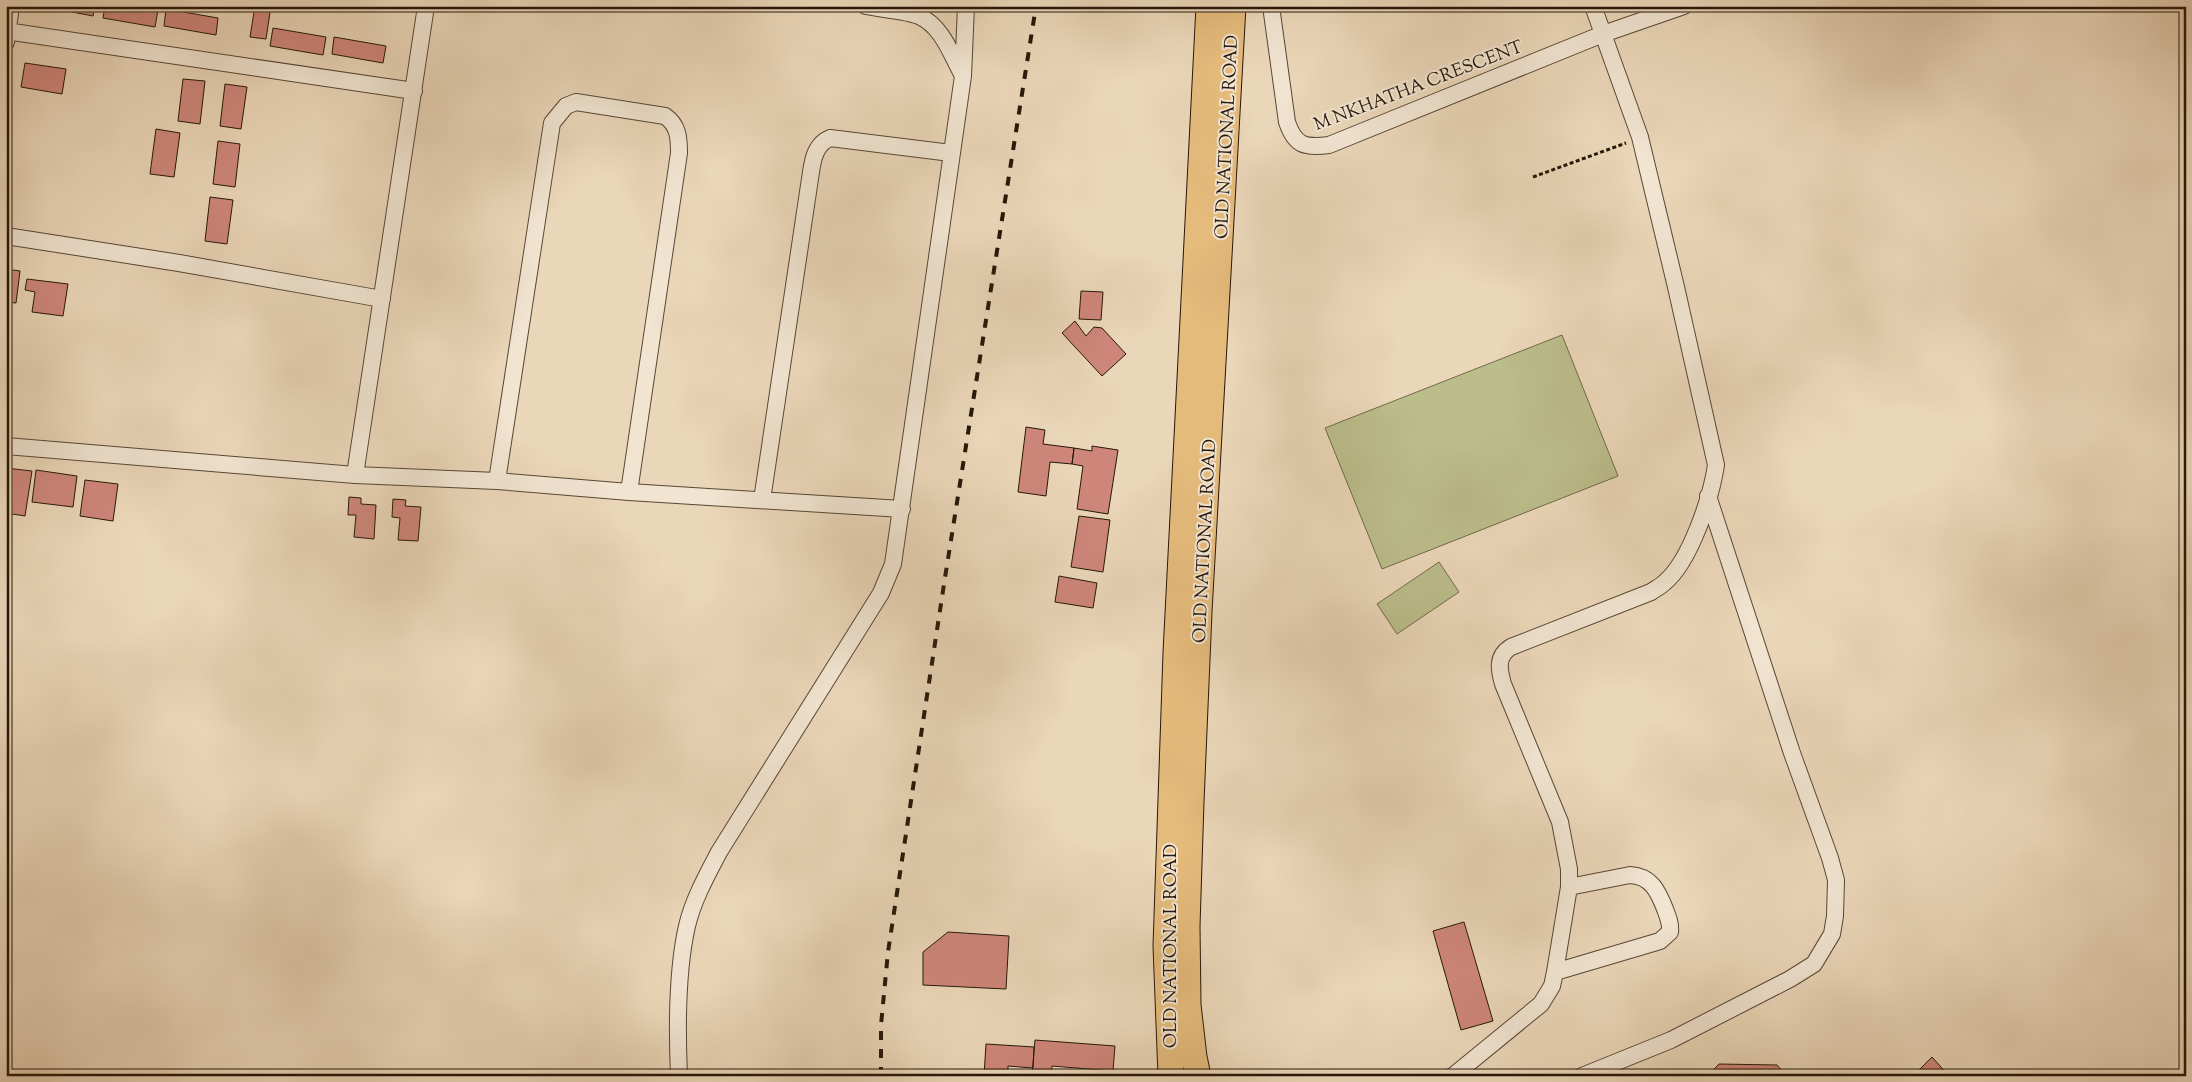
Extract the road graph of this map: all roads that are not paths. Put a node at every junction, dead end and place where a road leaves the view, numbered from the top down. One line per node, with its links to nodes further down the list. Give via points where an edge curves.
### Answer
1 (11, 6): 11 (street)
2 (426, 6): 13 (street)
3 (866, 6): 12 (street, via 918,15 934,25)
4 (966, 6): 12 (street)
5 (1209, 6): 27 (main road, OLD NATIONAL ROAD, via 1176,662 1166,946)
6 (1233, 6): 28 (main road, OLD NATIONAL ROAD, via 1191,802 1188,1005)
7 (1271, 6): 10 (street, M NKHATHA CRESCENT, via 1287,122 1299,144 1315,147 1329,145)
8 (1593, 6): 10 (street)
9 (1684, 6): 10 (street, M NKHATHA CRESCENT)
10 (1603, 34): 21 (street, via 1640,137 1712,447 1716,466)
11 (7, 35): 13 (street)
12 (963, 76): 14 (street)
13 (414, 91): 16 (street)
14 (950, 153): 22 (street, via 830,138 820,144 813,159); 23 (street)
15 (6, 236): 16 (street)
16 (382, 299): 18 (street)
17 (6, 446): 18 (street)
18 (355, 474): 19 (street)
19 (497, 481): 20 (street); 20 (street, via 552,123 566,106 576,102 665,116 674,122 679,139)
20 (629, 492): 22 (street)
21 (1708, 496): 24 (street, via 1683,558 1665,583 1651,592 1511,647 1499,663 1503,684 1560,822 1566,847); 30 (street, via 1832,865 1836,880 1832,934 1814,964 1790,980 1671,1040)
22 (762, 500): 23 (street)
23 (902, 509): 26 (street, via 893,564 882,593 719,852 701,886 687,925 681,976)
24 (1569, 887): 25 (street); 25 (street, via 1630,875 1640,876 1658,892 1670,932 1660,941)
25 (1555, 972): 29 (street, via 1552,986 1541,1004)
26 (679, 1076)
27 (1171, 1076)
28 (1198, 1076)
29 (1452, 1076)
30 (1582, 1076)

